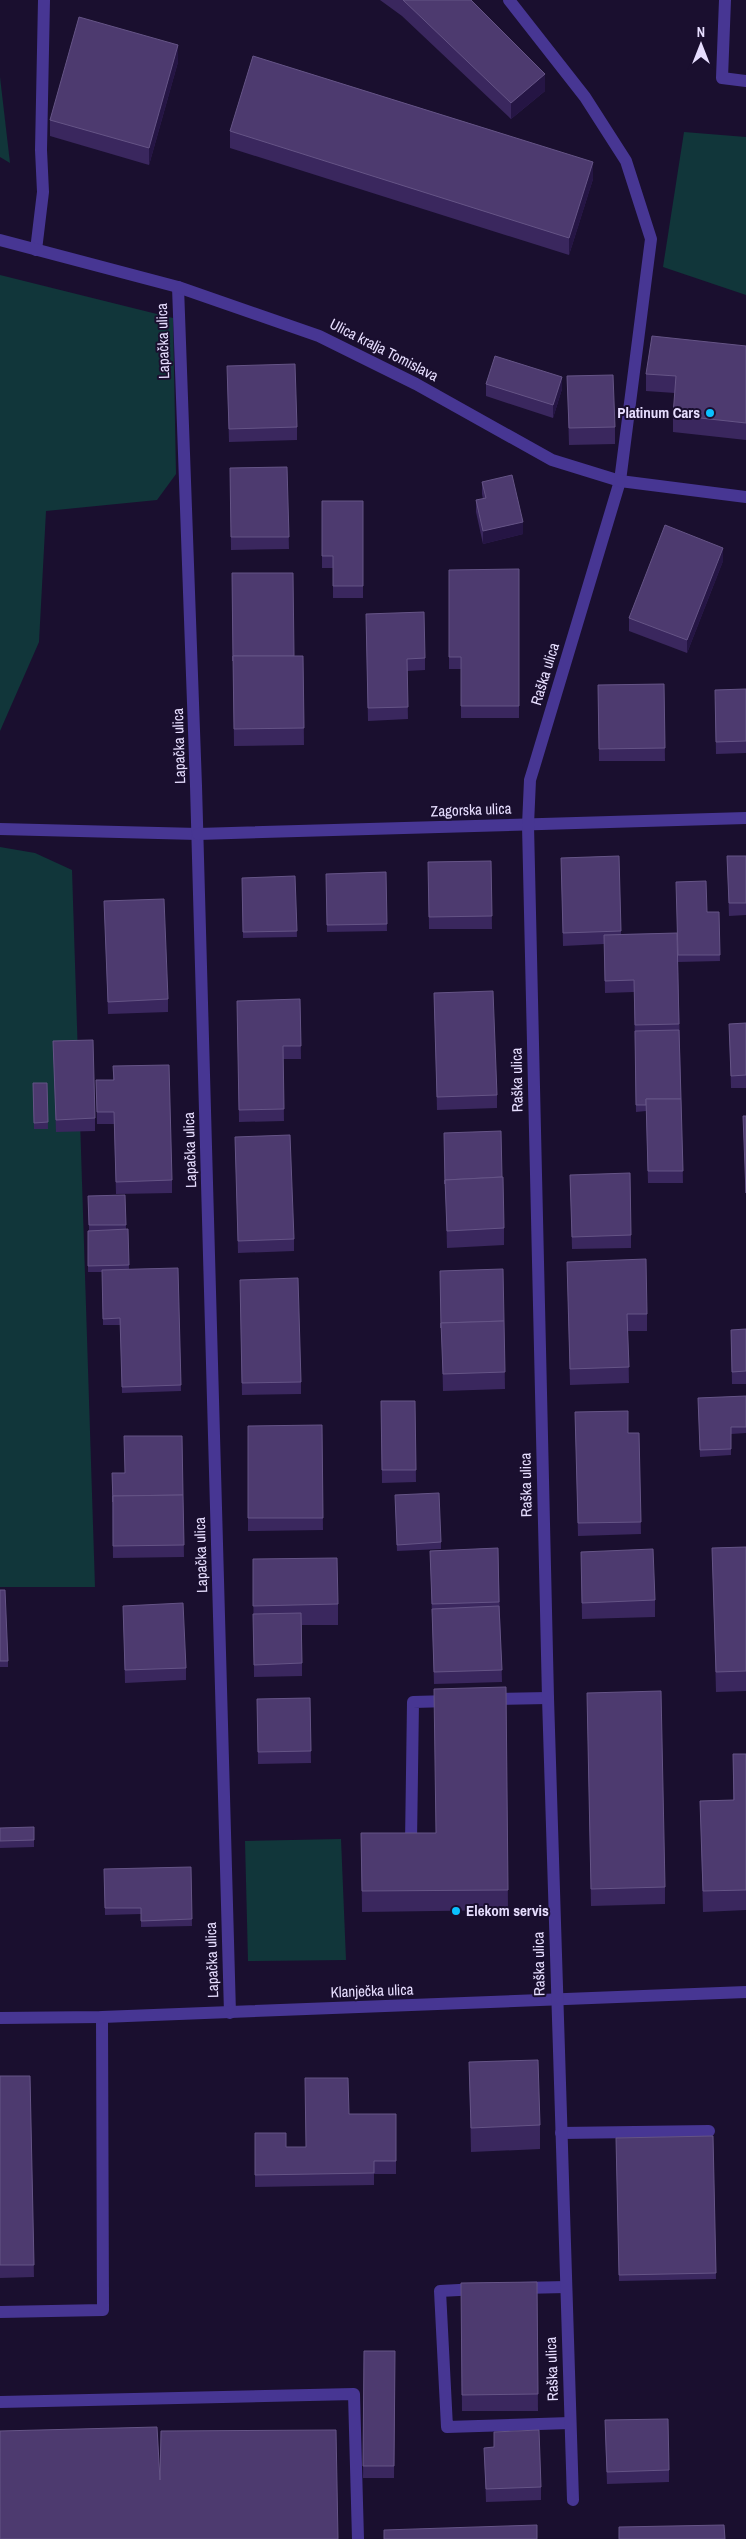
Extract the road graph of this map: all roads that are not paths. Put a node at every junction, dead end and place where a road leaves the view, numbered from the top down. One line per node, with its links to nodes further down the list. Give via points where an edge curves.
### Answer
1 (44, 0): 6 (street, via 43,192)
2 (509, 0): 8 (street, Raška ulica, via 585,97 626,161 651,239)
3 (725, 0): 4 (street, via 722,78)
4 (746, 81)
5 (0, 240): 6 (street, Ulica kralja Tomislava)
6 (36, 250): 7 (street, Ulica kralja Tomislava)
7 (178, 288): 8 (street, Ulica kralja Tomislava, via 319,336 416,384 552,460); 13 (street, Lapačka ulica)
8 (620, 481): 9 (street, Ulica kralja Tomislava); 11 (street, Raška ulica, via 530,780)
9 (746, 497)
10 (746, 818): 11 (street, Zagorska ulica)
11 (528, 825): 13 (street, Zagorska ulica); 14 (street, Raška ulica)
12 (0, 829): 13 (street, Zagorska ulica)
13 (198, 834): 20 (street, Lapačka ulica)
14 (548, 1698): 16 (street); 19 (street, Raška ulica)
15 (461, 1700): 17 (street, via 413,1702)
16 (480, 1700)
17 (411, 1843)
18 (746, 1992): 19 (street, Klanječka ulica)
19 (556, 1999): 20 (street, Klanječka ulica); 24 (street, Raška ulica)
20 (230, 2013): 21 (street, Klanječka ulica)
21 (102, 2017): 22 (street, Klanječka ulica); 28 (street, via 103,2310)
22 (0, 2018)
23 (709, 2131): 24 (street)
24 (561, 2133): 25 (street, Raška ulica)
25 (566, 2287): 26 (street); 30 (street, Raška ulica)
26 (508, 2288)
27 (488, 2289): 30 (street, via 440,2291 447,2427)
28 (0, 2312)
29 (0, 2402): 32 (street, via 354,2394)
30 (570, 2423): 31 (street, Raška ulica)
31 (573, 2500)
32 (358, 2539)

